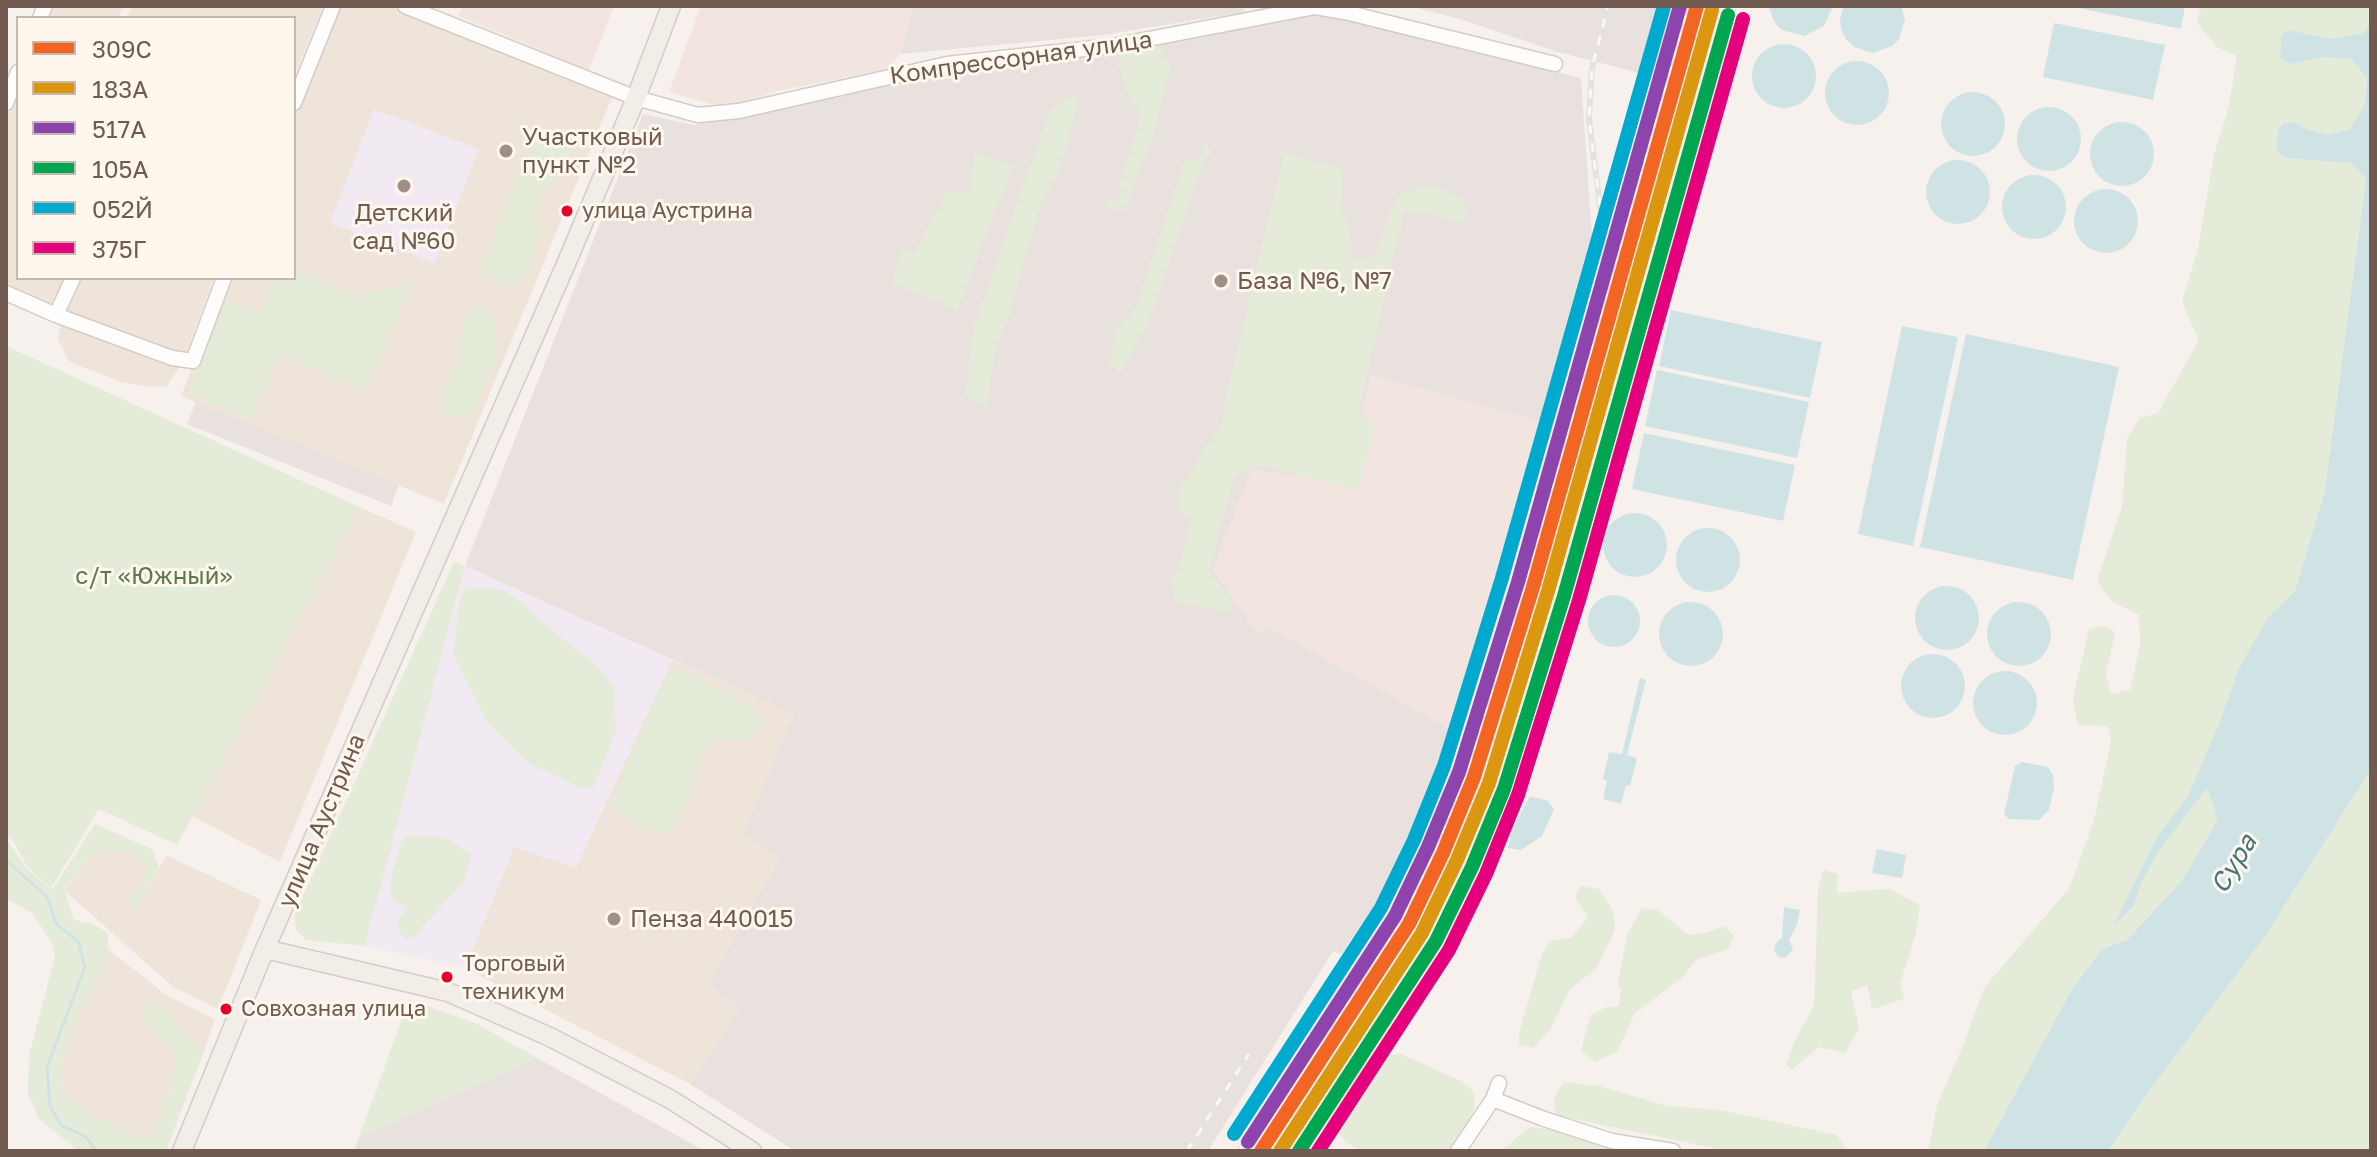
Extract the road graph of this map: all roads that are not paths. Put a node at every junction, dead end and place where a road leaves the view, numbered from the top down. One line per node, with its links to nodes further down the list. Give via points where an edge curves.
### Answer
1 (333, 6): 6 (street)
2 (405, 6): 7 (street, Компрессорная улица)
3 (671, 6): 7 (main road, улица Аустрина)
4 (1555, 64): 7 (street, Компрессорная улица, via 1315,7 1112,46 947,64 739,111 698,115)
5 (16, 77): 8 (street)
6 (296, 98)
7 (636, 98): 13 (main road, улица Аустрина)
8 (6, 103)
9 (72, 280): 12 (street)
10 (223, 280): 12 (street, via 193,361)
11 (6, 293): 12 (street)
12 (56, 315)
13 (265, 949): 16 (main road, улица Аустрина); 17 (main road, via 448,992 670,1099)
14 (1499, 1083): 15 (street)
15 (1493, 1099): 18 (street); 19 (street, via 1612,1141)
16 (182, 1151)
17 (752, 1151)
18 (1458, 1151)
19 (1673, 1151)

